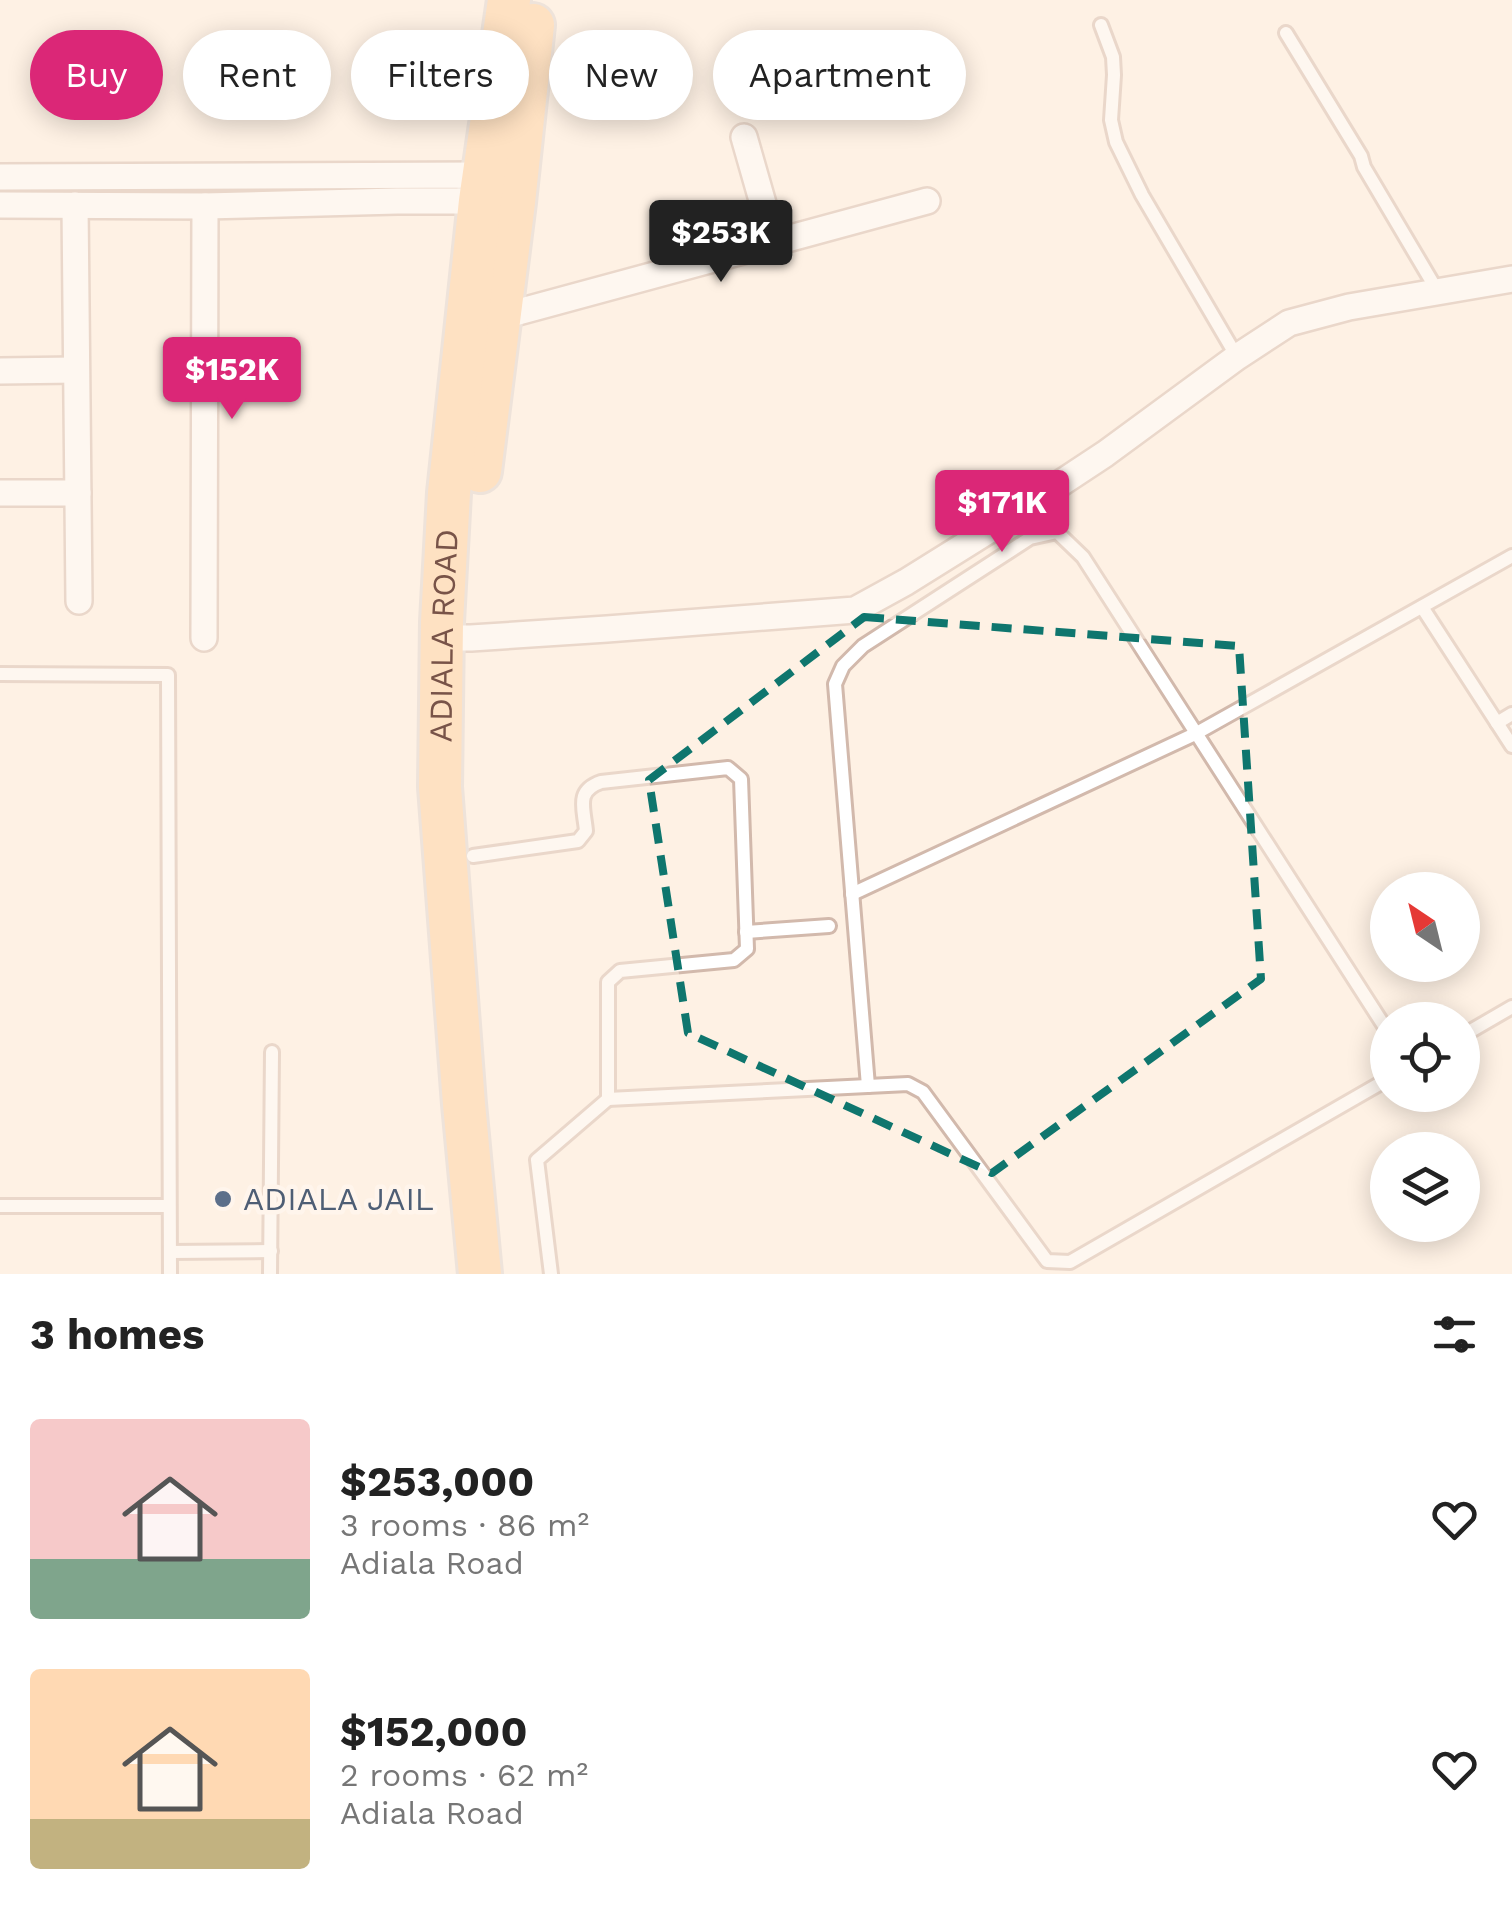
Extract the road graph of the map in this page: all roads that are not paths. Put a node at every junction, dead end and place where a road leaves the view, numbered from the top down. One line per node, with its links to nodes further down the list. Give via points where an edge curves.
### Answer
1 (508, 0): 7 (main road, ADIALA ROAD)
2 (535, 0): 7 (main road, ADIALA ROAD)
3 (1101, 26): 16 (lane, via 1113,56 1116,142)
4 (1286, 32): 14 (lane)
5 (744, 137): 12 (street)
6 (0, 176): 7 (street)
7 (498, 190): 11 (street); 15 (main road, ADIALA ROAD); 25 (main road, ADIALA ROAD, via 449,494)
8 (927, 201): 12 (street)
9 (0, 205): 10 (street)
10 (74, 205): 11 (street); 17 (street)
11 (206, 206): 24 (street)
12 (774, 242): 15 (street)
13 (1512, 279): 14 (street)
14 (1438, 292): 16 (street, via 1289,324)
15 (500, 316): 25 (main road, ADIALA ROAD)
16 (1237, 356): 25 (street, via 1030,504 855,610)
17 (76, 370): 18 (street); 20 (street)
18 (0, 372)
19 (0, 493): 20 (street)
20 (78, 493): 22 (street)
21 (1512, 556): 23 (lane)
22 (79, 601)
23 (1422, 607): 28 (lane); 29 (lane)
24 (204, 638)
25 (456, 638): 31 (main road, ADIALA ROAD); 49 (main road, ADIALA ROAD, via 440,787)
26 (0, 674): 43 (lane, via 168,675)
27 (1512, 714): 28 (lane)
28 (1497, 723): 30 (lane)
29 (1194, 734): 32 (lane); 32 (lane, via 1083,557 1057,532 1030,538 843,666 835,684); 35 (lane)
30 (1512, 746)
31 (473, 856): 34 (lane, via 578,841 586,831 583,796 589,786 728,768 741,779); 50 (main road, ADIALA ROAD)
32 (852, 894): 39 (lane)
33 (829, 926): 34 (lane)
34 (746, 932): 41 (lane, via 747,949 734,960 620,970 608,982)
35 (1370, 1004)
36 (1512, 1007): 37 (lane)
37 (1480, 1026)
38 (272, 1052): 44 (lane)
39 (868, 1086): 41 (lane); 46 (lane, via 908,1084 923,1092 1048,1261)
40 (1370, 1089): 46 (lane, via 1070,1262)
41 (608, 1099): 51 (lane, via 536,1160)
42 (0, 1206): 43 (lane)
43 (170, 1206): 45 (lane)
44 (270, 1251): 45 (lane); 48 (lane)
45 (170, 1252): 47 (lane)
46 (1057, 1261): 52 (lane)
47 (170, 1274)
48 (270, 1274)
49 (480, 1274)
50 (509, 1274)
51 (551, 1274)
52 (1049, 1274)

